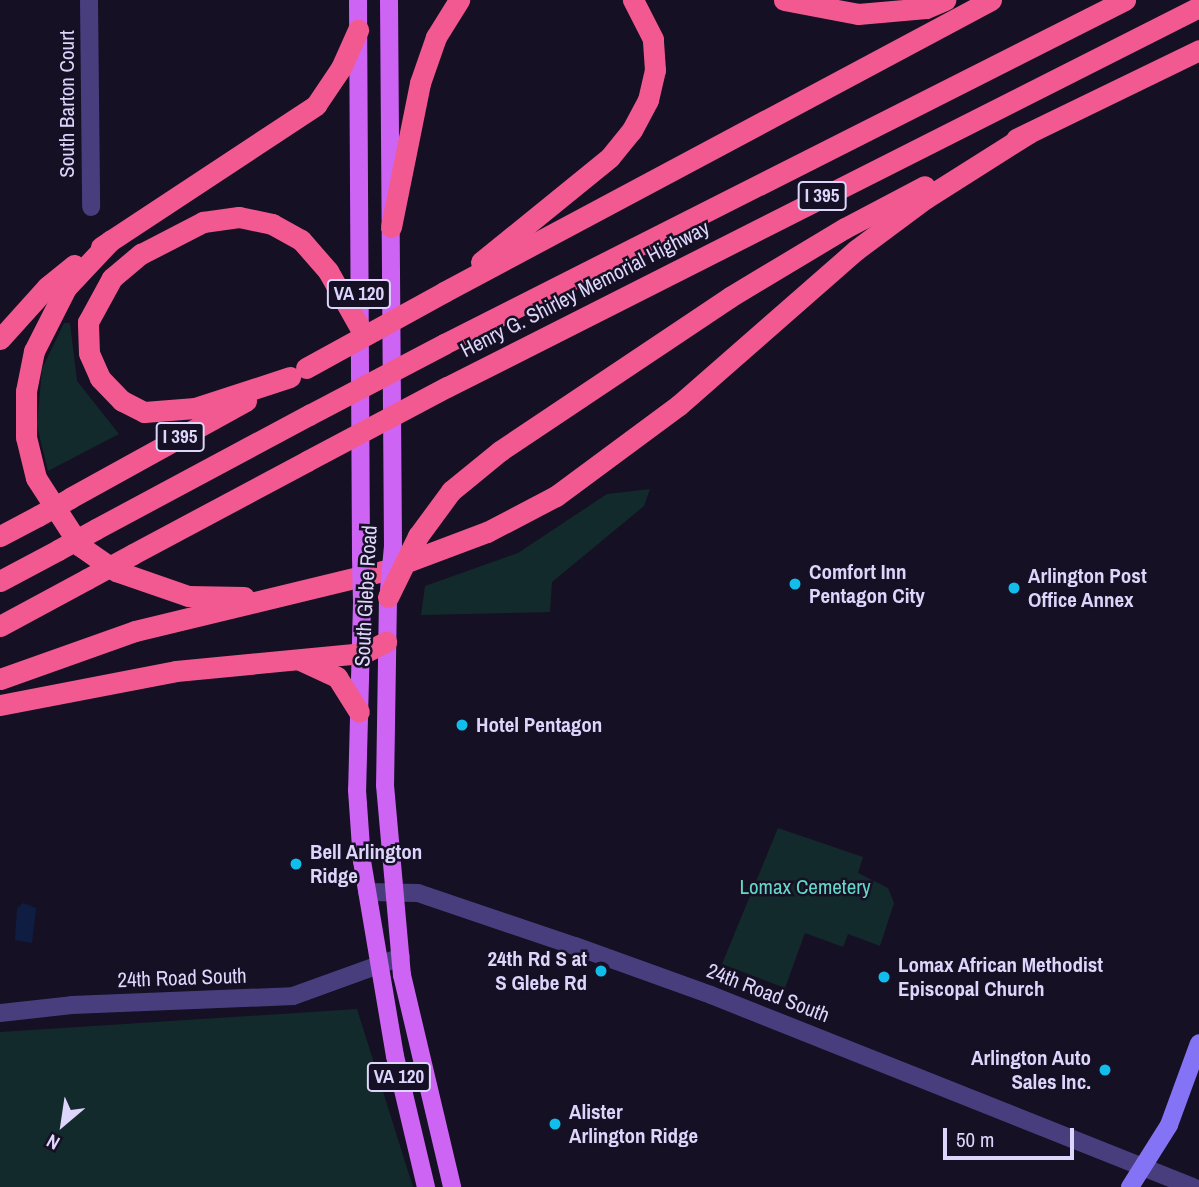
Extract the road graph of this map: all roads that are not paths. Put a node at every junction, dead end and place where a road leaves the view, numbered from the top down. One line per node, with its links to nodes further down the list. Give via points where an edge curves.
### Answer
1 (89, 0): 16 (street, South Barton Court)
2 (358, 0): 12 (main road, South Glebe Road / VA 120)
3 (390, 0): 17 (main road, South Glebe Road / VA 120)
4 (459, 0): 17 (highway, via 436,37 420,83)
5 (634, 0): 19 (highway, via 653,39 655,69 648,100 632,130 610,157)
6 (784, 0): 7 (highway, via 858,14 926,8)
7 (945, 0)
8 (991, 0): 19 (highway, I 395)
9 (1094, 0): 14 (highway)
10 (1125, 0): 14 (highway)
11 (1199, 7): 27 (highway, Henry G. Shirley Memorial Highway / I 395, bridge, via 447,387)
12 (358, 30): 18 (highway, via 341,68 316,105); 20 (main road, South Glebe Road / VA 120)
13 (1199, 50): 15 (highway)
14 (985, 70): 24 (highway, bridge, via 444,344)
15 (1029, 133): 25 (highway, via 926,198 856,250 679,405 556,496 487,532 383,572); 26 (highway, bridge, via 845,228 626,364 451,491 418,536)
16 (91, 207)
17 (391, 227): 26 (main road, South Glebe Road / VA 120, bridge, via 393,546)
18 (111, 240): 21 (highway, via 47,287); 25 (highway, via 66,288 34,351 26,391 26,425 36,478 80,546 116,571 188,596)
19 (444, 292): 22 (highway, I 395, bridge)
20 (359, 326): 22 (highway, via 328,271 301,240 272,224 239,217 203,222 141,254 112,278 88,322 89,353 100,378 122,401 144,412 195,408); 29 (main road, South Glebe Road / VA 120, bridge)
21 (0, 339)
22 (298, 373): 23 (highway, I 395, bridge)
23 (0, 536)
24 (0, 581)
25 (295, 595): 31 (highway, via 135,631)
26 (388, 597): 28 (main road, South Glebe Road / VA 120)
27 (0, 626)
28 (386, 642): 29 (highway); 34 (main road, South Glebe Road / VA 120, via 385,785)
29 (363, 653): 30 (highway); 33 (main road, South Glebe Road / VA 120)
30 (295, 659): 32 (highway, via 176,671); 33 (highway, via 337,677)
31 (0, 679)
32 (0, 705)
33 (359, 712): 35 (main road, South Glebe Road / VA 120, via 357,790)
34 (394, 890): 35 (street, 24th Road South); 36 (main road, South Glebe Road / VA 120); 40 (street, 24th Road South, via 462,908 711,995)
35 (367, 892): 37 (main road, South Glebe Road / VA 120)
36 (401, 957): 37 (street, 24th Road South); 42 (main road, South Glebe Road / VA 120, via 416,1047)
37 (379, 966): 38 (street, 24th Road South, via 293,996 72,1005); 41 (main road, South Glebe Road / VA 120)
38 (0, 1013)
39 (1199, 1043): 40 (main road, via 1169,1125)
40 (1144, 1167): 43 (main road); 44 (street, 24th Road South)
41 (426, 1187)
42 (452, 1187)
43 (1130, 1187)
44 (1193, 1187)

